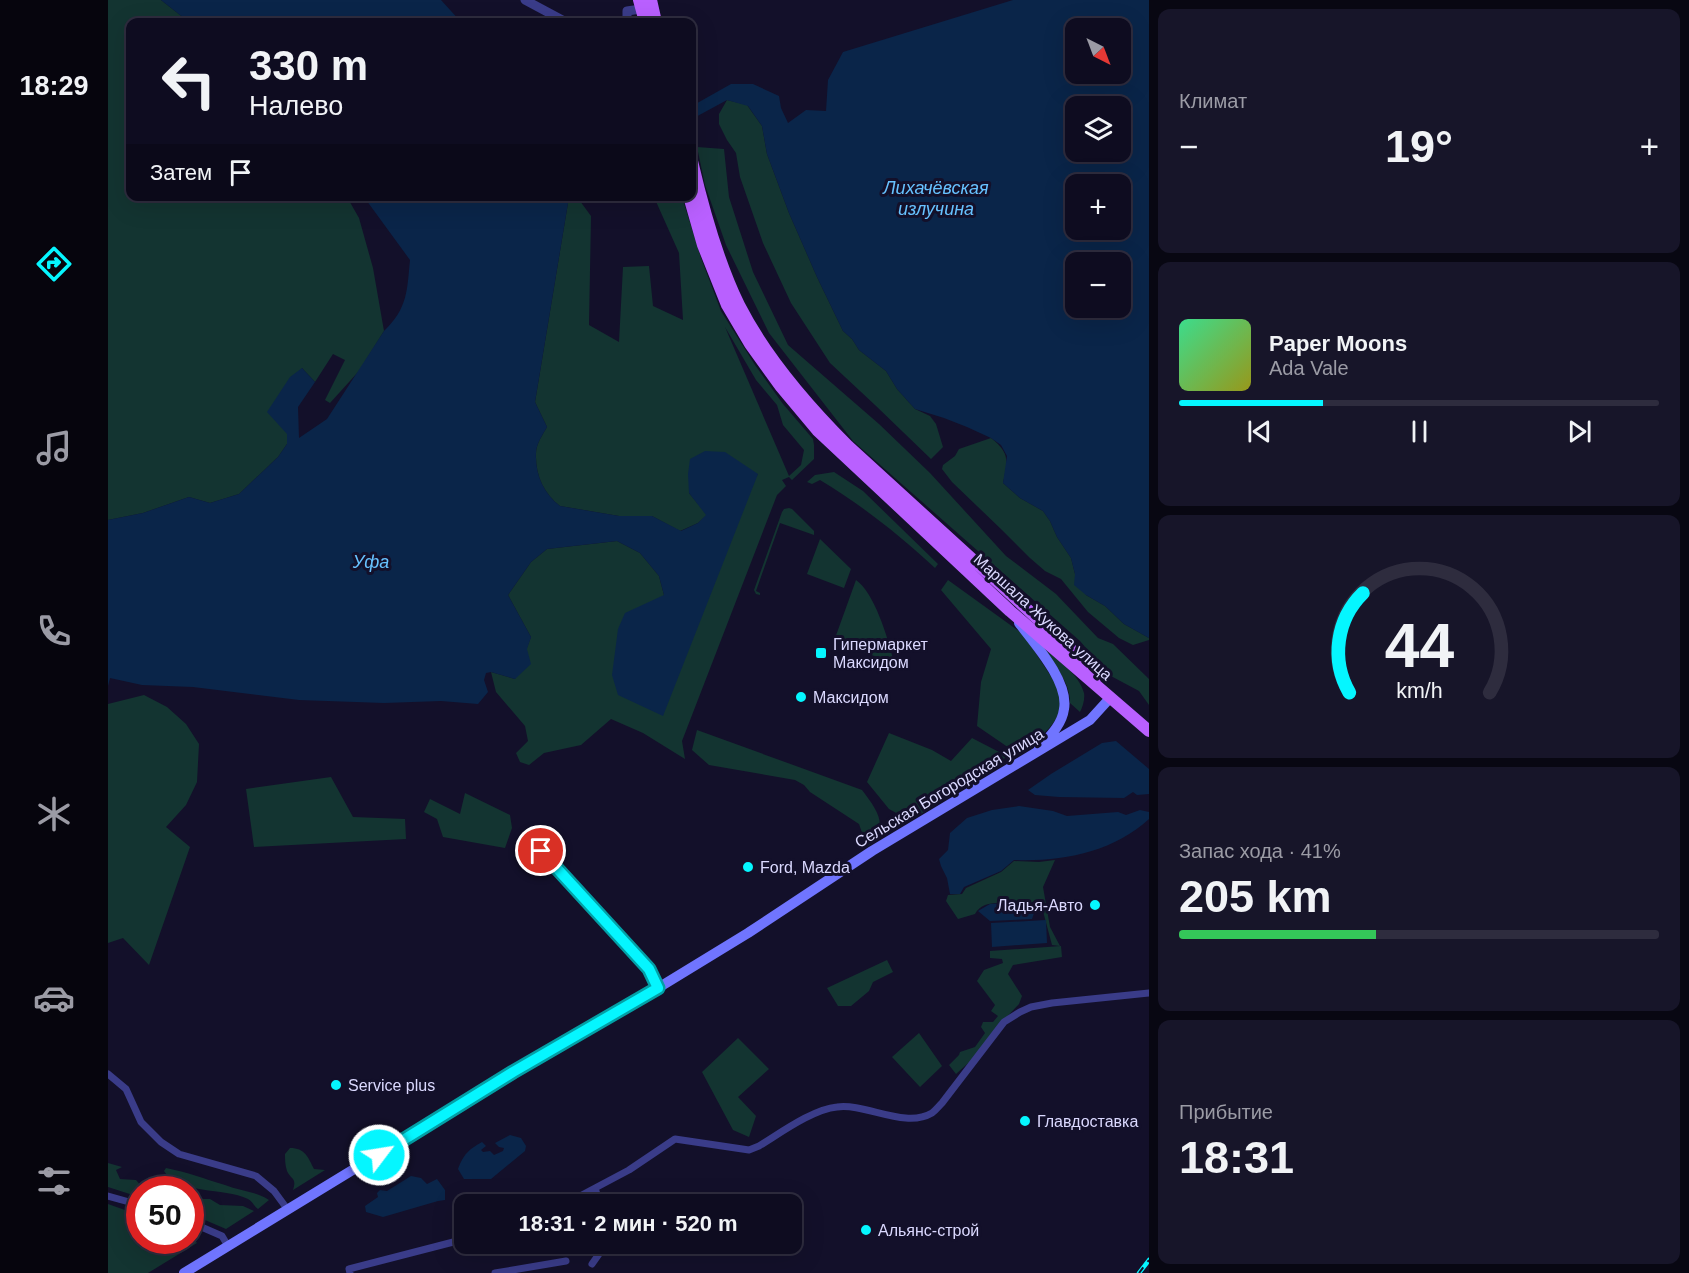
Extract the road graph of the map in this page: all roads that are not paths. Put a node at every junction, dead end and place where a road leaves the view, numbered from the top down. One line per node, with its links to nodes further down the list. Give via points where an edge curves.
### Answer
1 (525, 0): 3 (street)
2 (644, 3): 4 (street, via 627,11); 5 (main road); 6 (main road)
3 (559, 18)
4 (627, 18)
5 (645, 18)
6 (653, 18)
7 (696, 178): 10 (main road, Маршала Жукова улица, via 711,234 739,304 758,338 801,395 848,446 1073,651)
8 (690, 201): 9 (main road, Маршала Жукова улица, via 727,305 781,387 817,430)
9 (1010, 611): 10 (main road, Маршала Жукова улица); 12 (main road, via 1047,661 1064,696 1059,724)
10 (1110, 698): 11 (main road); 12 (main road, Сельская Богородская улица, via 1090,720)
11 (1149, 731)
12 (1034, 755): 14 (main road, Сельская Богородская улица, via 872,851)
13 (541, 851): 14 (street, via 649,969)
14 (658, 988): 22 (main road, Сельская Богородская улица)
15 (1149, 993): 17 (street, via 1052,1003 1020,1012 1004,1022 931,1113 900,1117 837,1107 821,1111 750,1150 675,1140)
16 (108, 1074): 22 (street, via 126,1089 141,1122 161,1142 179,1154 256,1176)
17 (596, 1188): 18 (street); 19 (street)
18 (584, 1194)
19 (598, 1194)
20 (108, 1196): 21 (street)
21 (126, 1201)
22 (288, 1210): 25 (main road, Сельская Богородская улица)
23 (204, 1228): 25 (street, via 222,1236)
24 (454, 1242): 29 (street)
25 (228, 1246): 30 (main road, Сельская Богородская улица)
26 (599, 1254): 28 (street)
27 (566, 1261): 31 (street)
28 (592, 1264)
29 (349, 1271)
30 (184, 1273)
31 (495, 1273)

